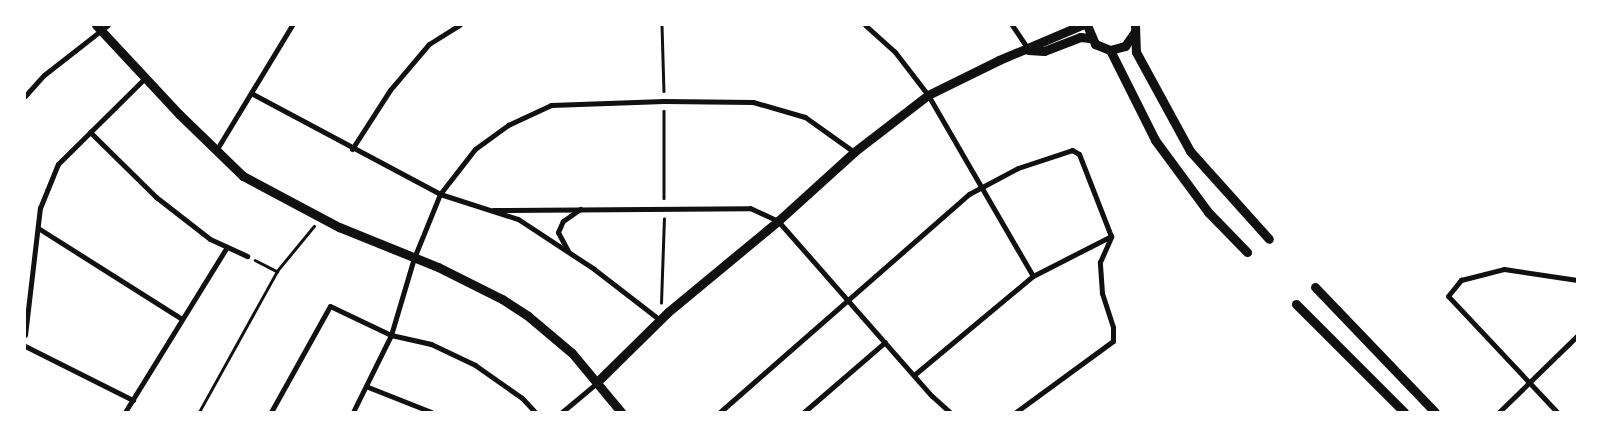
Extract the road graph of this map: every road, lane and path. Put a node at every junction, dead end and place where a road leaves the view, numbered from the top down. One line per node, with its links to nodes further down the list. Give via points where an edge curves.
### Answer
1 (292, 25): 14 (street)
2 (460, 25): 20 (street, via 429,44 390,90)
3 (662, 25): 17 (path)
4 (865, 25): 15 (street, via 895,52)
5 (1012, 25): 11 (street)
6 (1082, 25): 11 (street)
7 (1087, 25): 10 (street)
8 (102, 27): 13 (street); 16 (street, via 44,75)
9 (1134, 29): 12 (street, via 1125,46); 31 (street, via 1136,52 1190,151)
10 (1090, 38): 11 (street, via 1080,37 1044,51); 12 (street)
11 (1028, 50): 15 (street, via 999,60)
12 (1110, 50): 33 (street, via 1155,140 1208,212)
13 (145, 78): 18 (street); 19 (street)
14 (251, 93): 19 (street); 20 (street)
15 (928, 95): 21 (street); 22 (street)
16 (25, 96)
17 (664, 101): 21 (street, via 752,102 805,117); 23 (street, via 551,105 508,124 475,149); 26 (path)
18 (90, 132): 29 (street, via 58,164 40,208); 32 (street, via 156,197 210,239)
19 (217, 150): 27 (street, via 243,176)
20 (352, 150): 23 (street)
21 (854, 152): 28 (street)
22 (980, 187): 30 (street, via 1018,168 1072,150 1079,154); 38 (street); 41 (street)
23 (440, 194): 24 (street); 36 (street)
24 (493, 210): 25 (street); 34 (street, via 518,219)
25 (580, 210): 26 (street); 34 (street, via 563,221 558,232)
26 (664, 210): 28 (street, via 750,208); 44 (path)
27 (321, 218): 36 (street); 37 (path)
28 (778, 221): 41 (street); 44 (street)
29 (38, 228): 43 (street); 45 (street)
30 (1112, 236): 38 (street); 66 (street, via 1100,262 1102,293 1113,327 1113,341)
31 (1269, 239)
32 (227, 247): 35 (street); 43 (street)
33 (1246, 252)
34 (570, 253): 44 (street)
35 (247, 256): 37 (path)
36 (414, 258): 46 (street); 51 (street, via 470,282 528,316 572,352)
37 (277, 271): 56 (path)
38 (1033, 276): 50 (street)
39 (1577, 280): 52 (street, via 1504,269 1461,280 1448,296)
40 (1315, 286): 68 (street)
41 (846, 300): 48 (street); 63 (street)
42 (1296, 304): 67 (street)
43 (182, 319): 54 (street)
44 (660, 320): 51 (street)
45 (25, 335)
46 (391, 335): 53 (street); 57 (street, via 330,306); 60 (street, via 431,344 476,365 522,398)
47 (1577, 336): 52 (street)
48 (885, 342): 50 (street); 64 (street)
49 (25, 346): 54 (street)
50 (914, 375): 65 (street)
51 (598, 381): 61 (street); 62 (street)
52 (1528, 384): 69 (street); 70 (street)
53 (368, 387): 58 (street); 59 (street)
54 (133, 400): 55 (street)
55 (125, 412)
56 (199, 412)
57 (271, 412)
58 (353, 412)
59 (431, 412)
60 (535, 412)
61 (562, 412)
62 (621, 412)
63 (720, 412)
64 (804, 412)
65 (950, 412)
66 (1016, 412)
67 (1404, 412)
68 (1435, 412)
69 (1499, 412)
70 (1557, 412)

